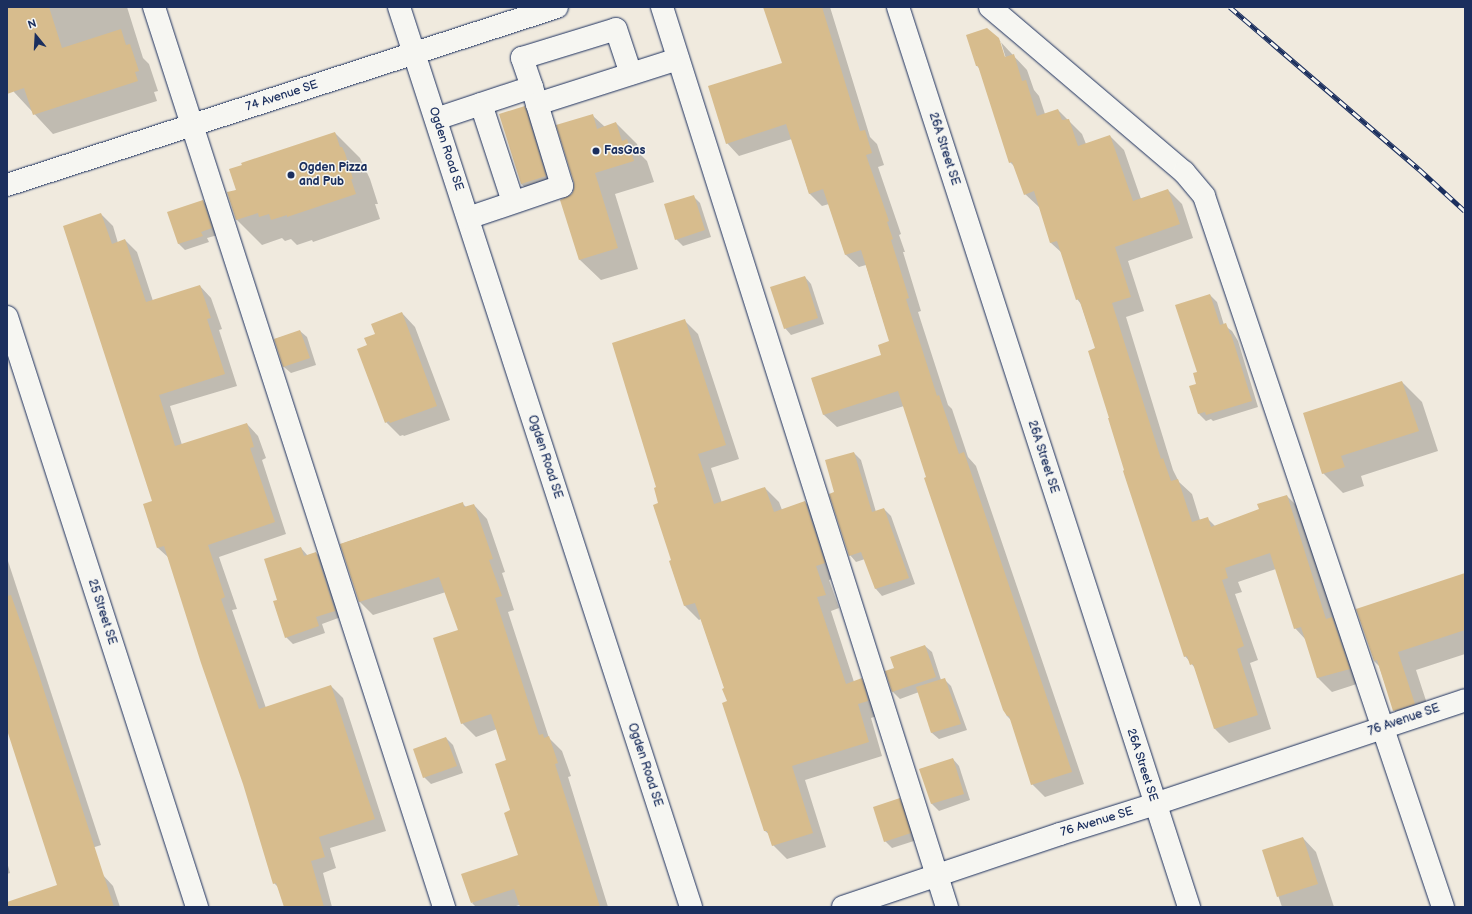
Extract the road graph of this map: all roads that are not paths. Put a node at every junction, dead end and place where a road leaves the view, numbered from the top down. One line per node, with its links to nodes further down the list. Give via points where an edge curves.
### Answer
1 (154, 7): 13 (street)
2 (399, 7): 7 (street, Ogden Road SE)
3 (557, 7): 7 (street, 74 Avenue SE)
4 (662, 7): 8 (street)
5 (898, 7): 20 (street, 26A Street SE)
6 (990, 7): 19 (street, via 1184,172 1204,196)
7 (415, 53): 12 (street, Ogden Road SE); 13 (street, 74 Avenue SE)
8 (678, 59): 9 (street); 21 (street)
9 (631, 74): 10 (street); 10 (street, via 616,29 522,58)
10 (534, 96): 11 (street); 15 (street, via 562,186)
11 (481, 104): 12 (street); 15 (street)
12 (436, 118): 16 (street, Ogden Road SE)
13 (192, 125): 14 (street, 74 Avenue SE); 23 (street)
14 (7, 185)
15 (514, 202): 16 (street)
16 (468, 218): 24 (street, Ogden Road SE)
17 (7, 317): 22 (street, 25 Street SE)
18 (1465, 700): 19 (street, 76 Avenue SE)
19 (1383, 728): 20 (street, 76 Avenue SE); 28 (street)
20 (1155, 804): 21 (street, 76 Avenue SE); 27 (street, 26A Street SE)
21 (937, 875): 25 (street, 76 Avenue SE); 26 (street)
22 (197, 907)
23 (444, 907)
24 (691, 907)
25 (843, 907)
26 (947, 907)
27 (1189, 907)
28 (1443, 907)

